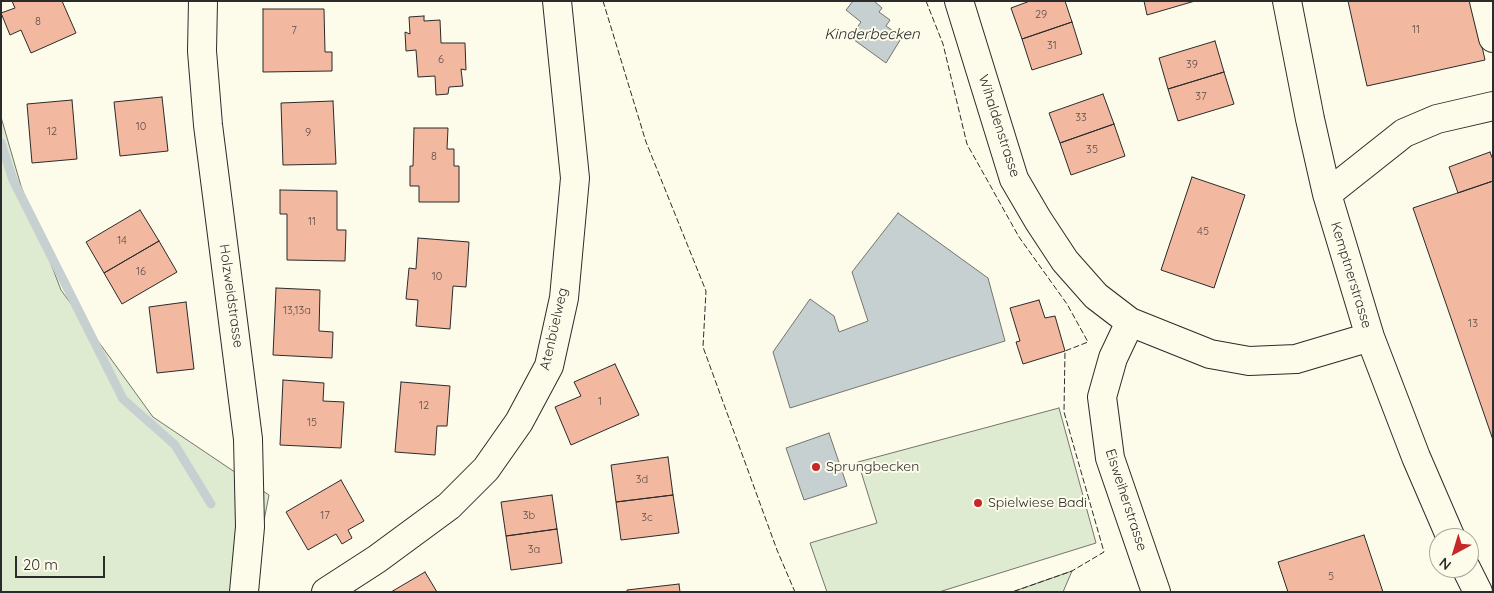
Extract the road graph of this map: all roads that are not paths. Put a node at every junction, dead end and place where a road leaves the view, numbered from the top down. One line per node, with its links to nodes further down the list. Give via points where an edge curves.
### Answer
1 (203, 1): 13 (street, Holzweidstrasse, via 202,51 207,116 248,438 250,527)
2 (557, 1): 14 (street, Atenbüelweg, via 575,178 564,298 549,366 519,422 486,469 449,506 378,559)
3 (959, 1): 9 (street, Wihaldenstrasse, via 1014,179 1065,261 1096,296)
4 (1287, 1): 8 (street, Kemptnerstrasse)
5 (1484, 1): 6 (street)
6 (1493, 38)
7 (1493, 106): 8 (street, via 1437,119 1404,133)
8 (1327, 194): 10 (street, Kemptnerstrasse)
9 (1130, 322): 10 (street, Wihaldenstrasse, via 1210,354 1249,361 1296,359); 15 (street, Eisweiherstrasse, via 1113,358 1102,397 1110,458)
10 (1370, 337): 11 (street, Kemptnerstrasse, via 1416,457)
11 (1448, 528)
12 (1471, 578): 16 (street)
13 (244, 592)
14 (326, 592)
15 (1156, 592)
16 (1478, 592)

